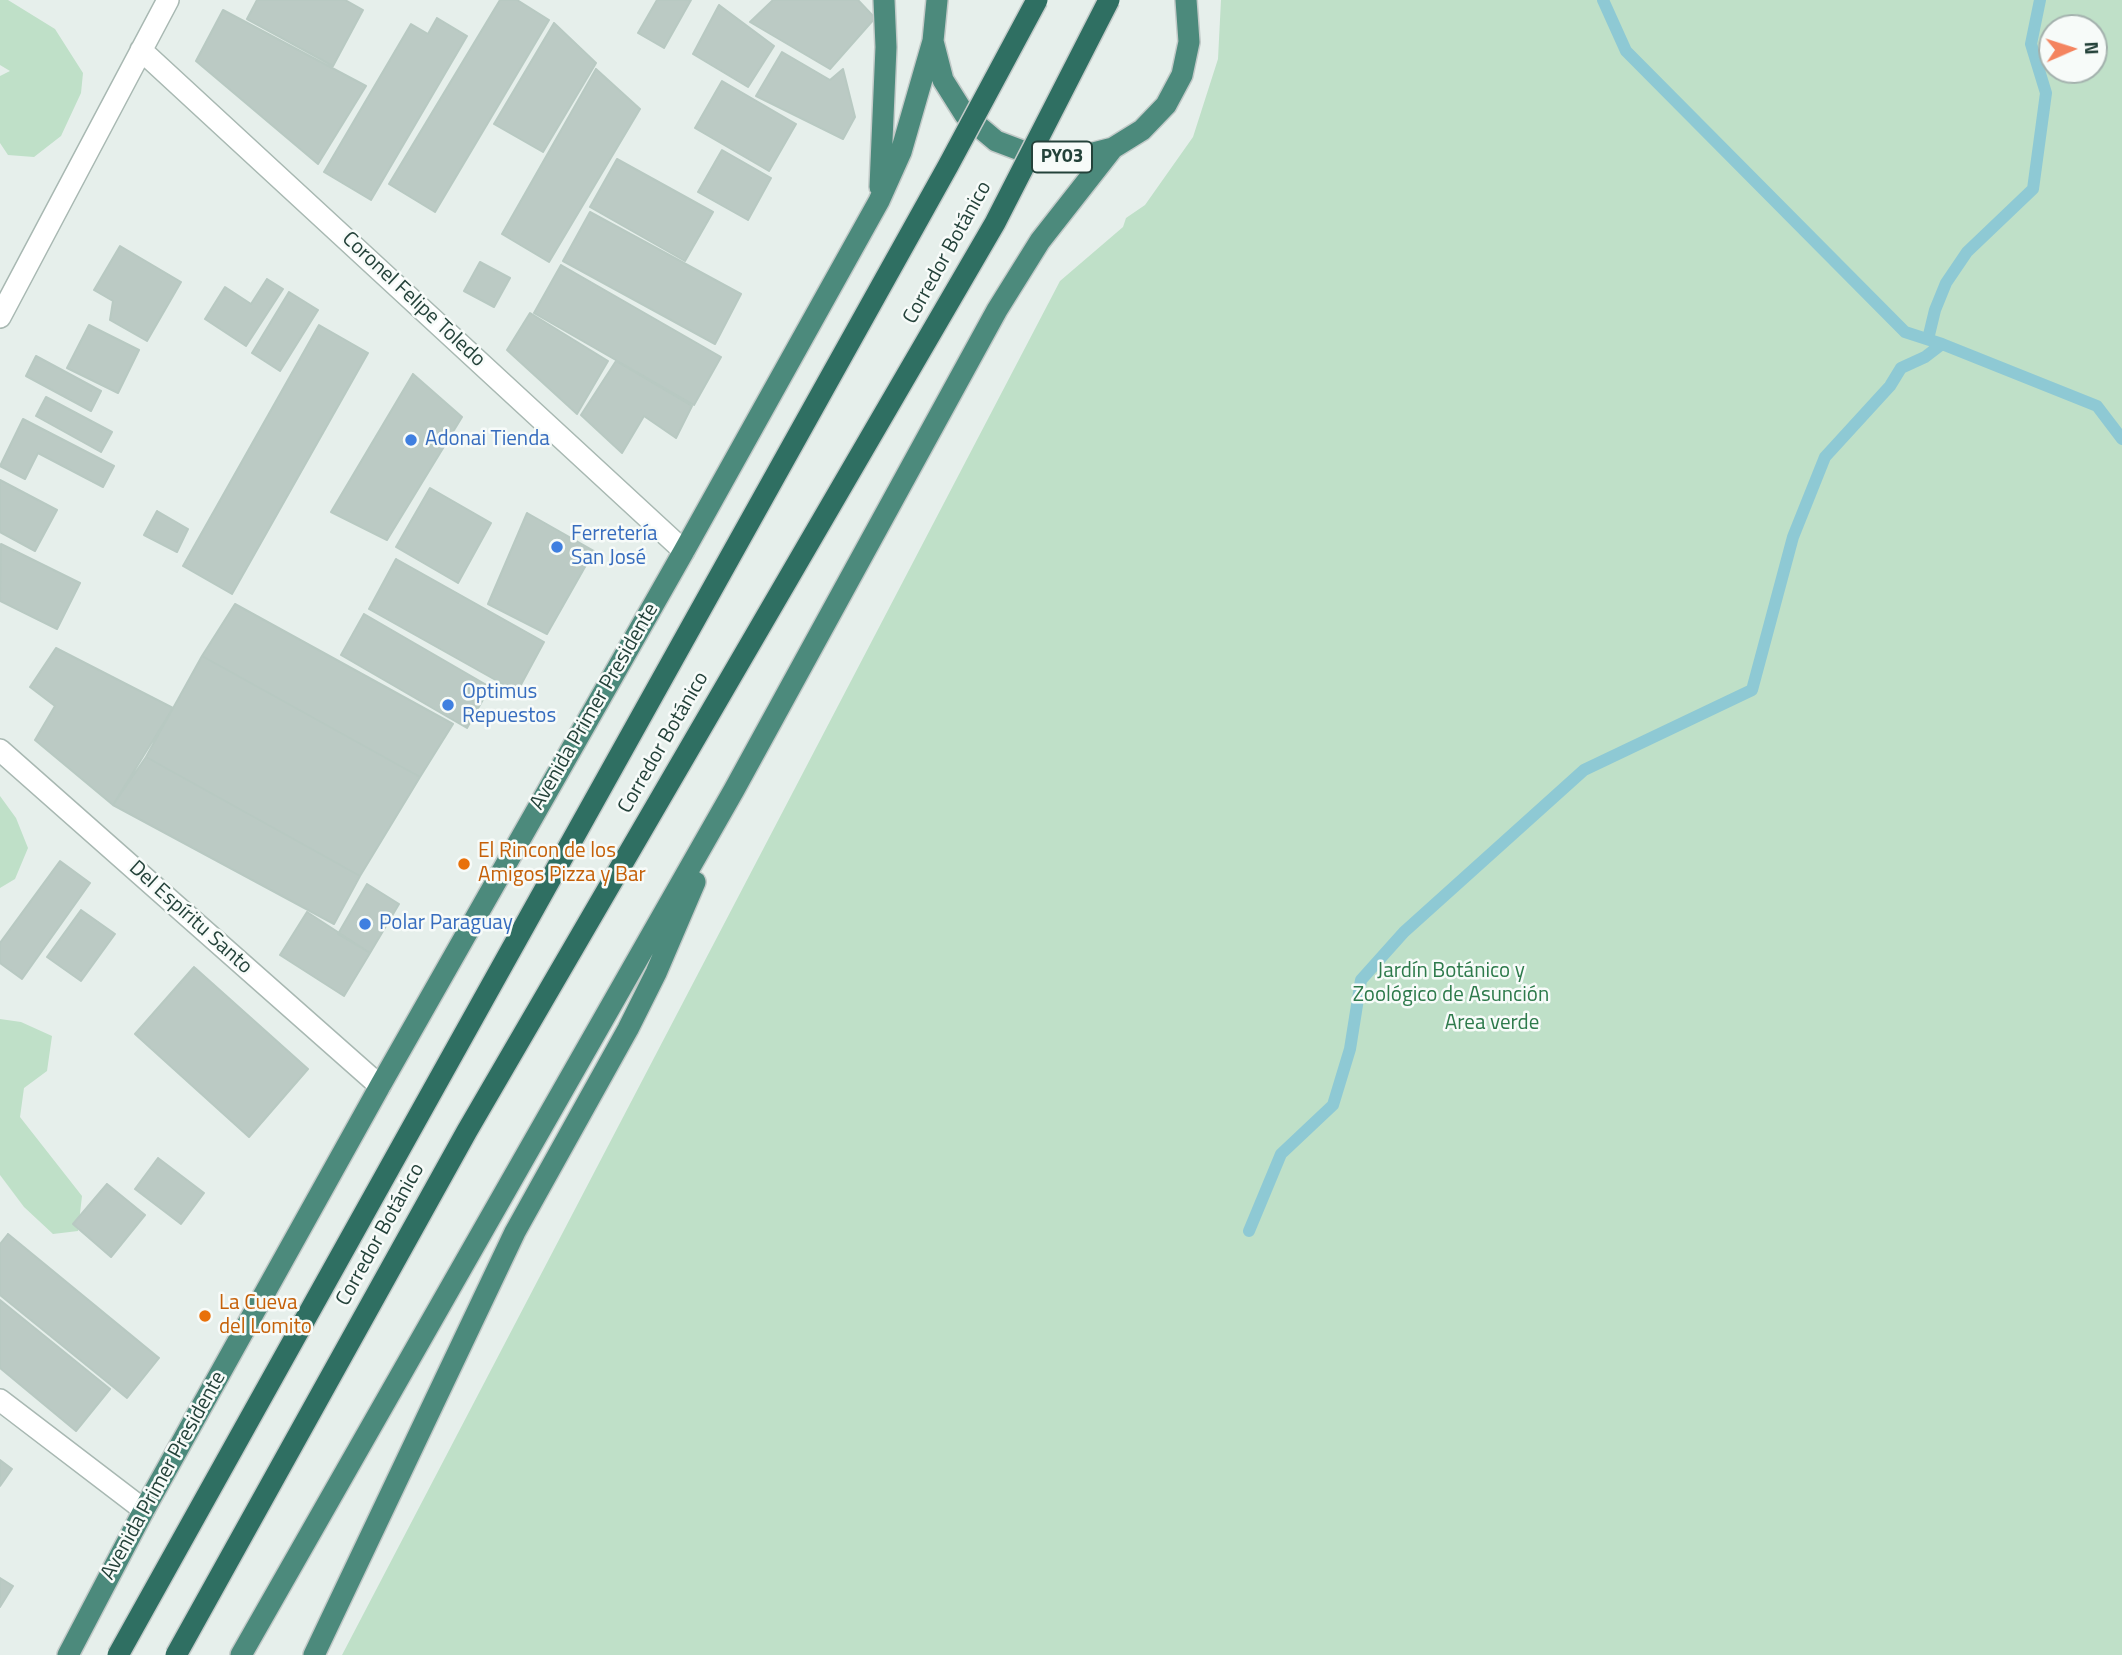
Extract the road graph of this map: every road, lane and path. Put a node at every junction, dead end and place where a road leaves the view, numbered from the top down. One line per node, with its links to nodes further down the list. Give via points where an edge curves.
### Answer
1 (168, 0): 8 (street)
2 (884, 0): 10 (highway)
3 (937, 0): 7 (highway, Avenida Primer Presidente / PY03)
4 (1037, 0): 19 (highway, Corredor Botánico, bridge)
5 (1109, 0): 20 (highway, Corredor Botánico, bridge, via 995,223 467,1131)
6 (1186, 0): 9 (highway, Avenida Primer Presidente / PY03, via 1189,42 1182,75 1166,105 1142,130)
7 (933, 41): 9 (highway, Avenida Primer Presidente / PY03, via 943,80 965,115 996,141 1033,155 1074,158); 10 (highway, Avenida Primer Presidente / PY03, via 901,152)
8 (141, 50): 11 (street); 12 (street, Coronel Felipe Toledo)
9 (1113, 148): 14 (highway, Avenida Primer Presidente / PY03, via 1040,242 997,310)
10 (879, 201): 12 (highway, Avenida Primer Presidente / PY03)
11 (0, 317)
12 (684, 551): 15 (highway, Avenida Primer Presidente / PY03)
13 (0, 750): 15 (street, Del Espíritu Santo)
14 (734, 790): 21 (highway, Avenida Primer Presidente / PY03); 22 (highway, via 656,973 515,1232)
15 (380, 1086): 17 (highway, Avenida Primer Presidente / PY03)
16 (0, 1400): 17 (street)
17 (144, 1510): 18 (highway, Avenida Primer Presidente / PY03)
18 (68, 1655)
19 (118, 1655)
20 (176, 1655)
21 (241, 1655)
22 (314, 1655)

